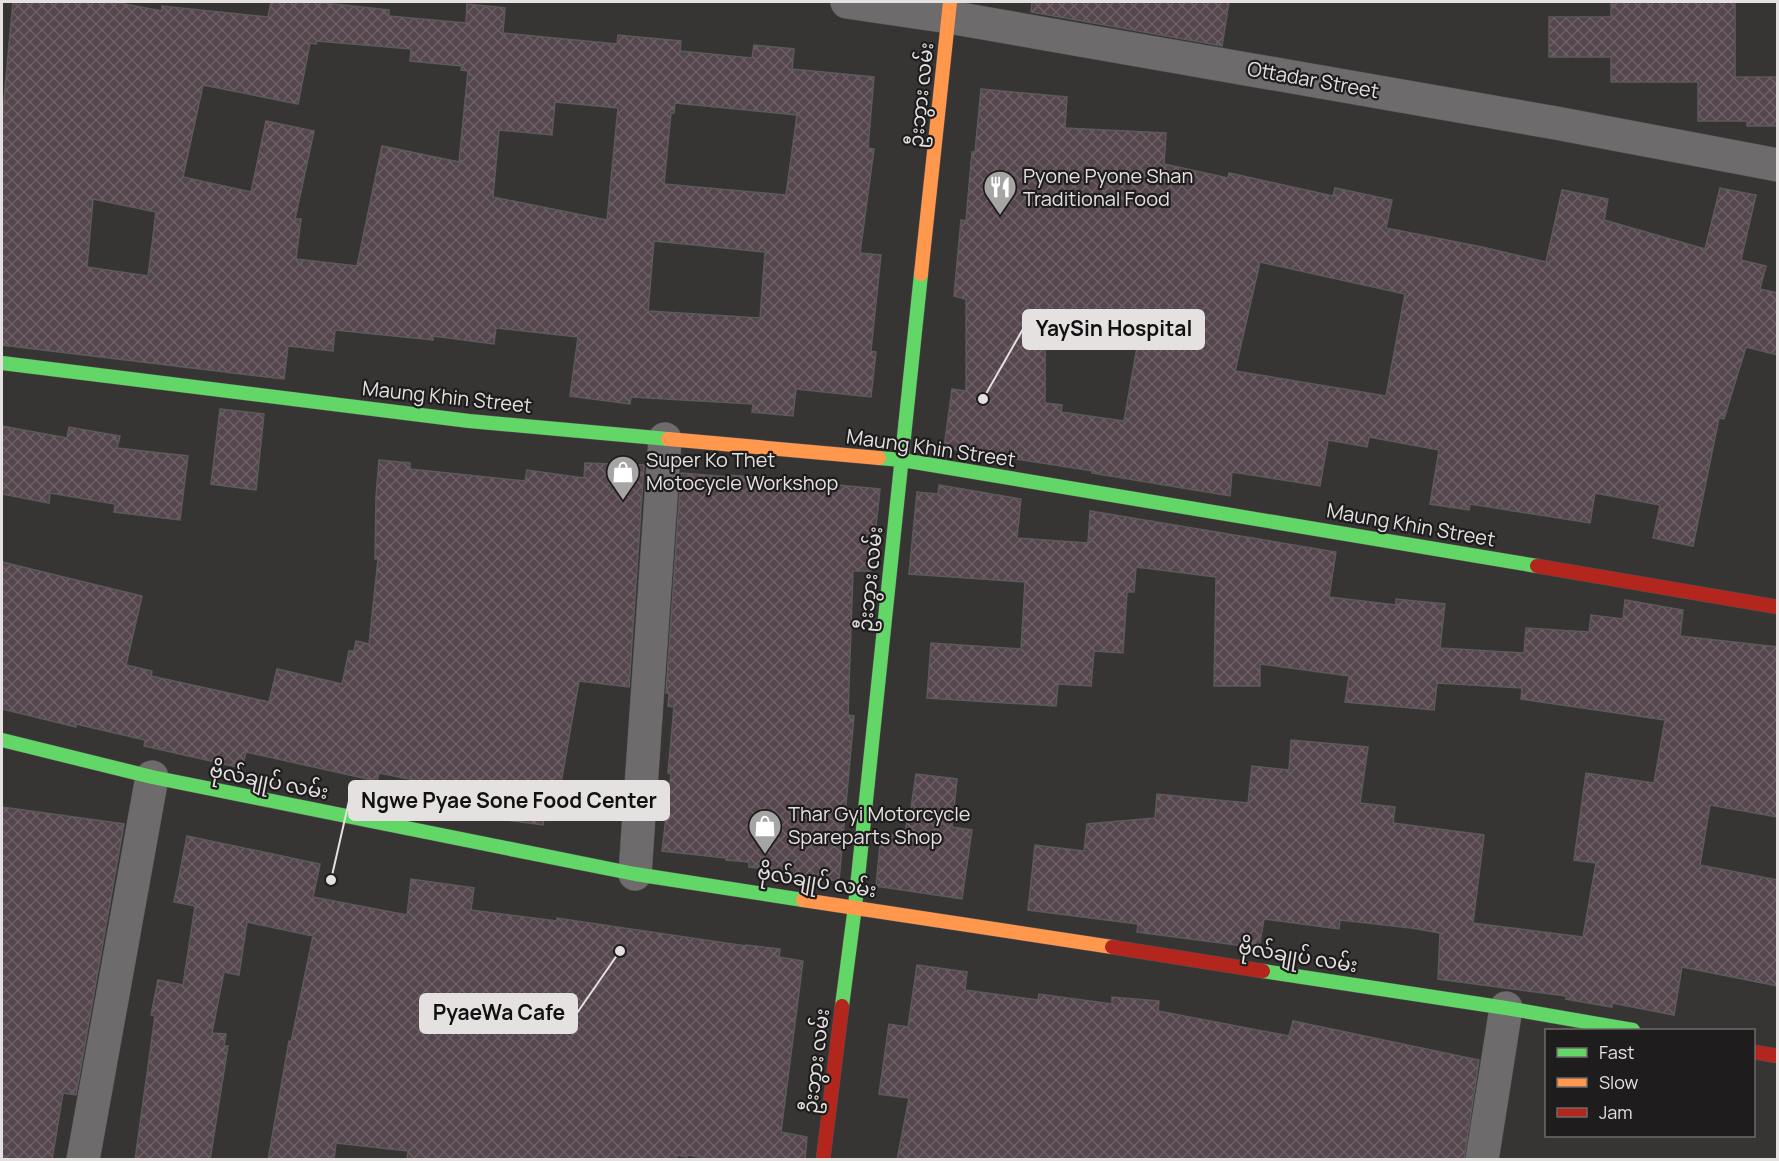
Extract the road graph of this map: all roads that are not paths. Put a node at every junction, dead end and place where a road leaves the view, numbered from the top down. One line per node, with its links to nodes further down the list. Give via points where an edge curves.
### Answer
1 (847, 2): 2 (street, Ottadar Street)
2 (949, 9): 3 (street, Ottadar Street); 6 (street, ဦးဘွား လမ်း)
3 (1778, 165)
4 (2, 363): 5 (street, Maung Khin Street, via 469,421)
5 (665, 439): 6 (street, Maung Khin Street); 10 (street)
6 (902, 460): 7 (street, Maung Khin Street); 11 (street, ဦးဘွား လမ်း)
7 (1778, 607)
8 (2, 740): 9 (street, ဗိုလ်ချုပ် လမ်း)
9 (152, 777): 10 (street, ဗိုလ်ချုပ် လမ်း); 16 (street)
10 (635, 874): 11 (street, ဗိုလ်ချုပ် လမ်း)
11 (855, 906): 12 (street, ဗိုလ်ချုပ် လမ်း); 17 (street, ဦးဘွား လမ်း)
12 (1506, 1008): 13 (street, ဗိုလ်ချုပ် လမ်း); 18 (street)
13 (1627, 1029)
14 (1755, 1052): 15 (street)
15 (1778, 1056)
16 (83, 1160)
17 (823, 1160)
18 (1482, 1160)

